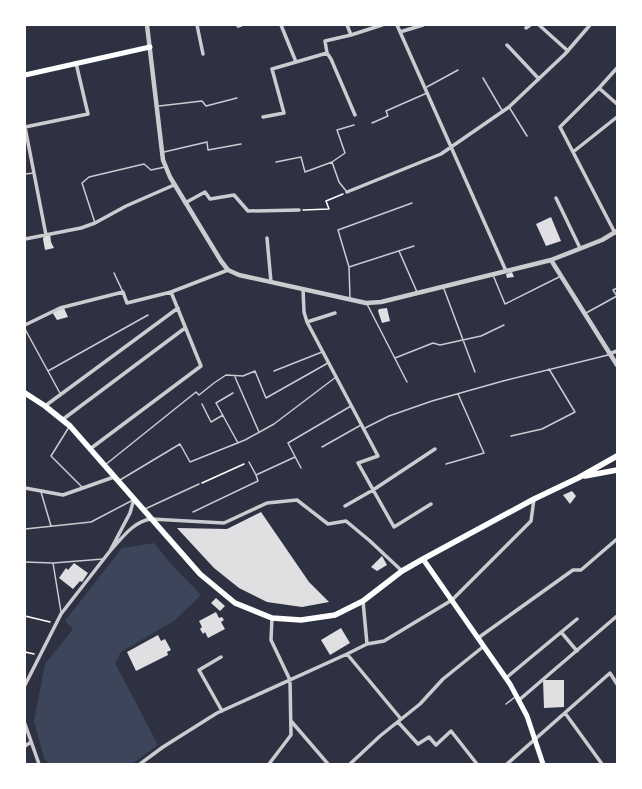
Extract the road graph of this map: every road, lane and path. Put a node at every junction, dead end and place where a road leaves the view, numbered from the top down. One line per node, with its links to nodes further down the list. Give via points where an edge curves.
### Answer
1 (147, 25): 15 (street)
2 (197, 25): 18 (street)
3 (281, 25): 19 (street)
4 (347, 25): 13 (street)
5 (382, 25): 13 (street)
6 (397, 25): 12 (street)
7 (424, 25): 12 (street)
8 (530, 25): 11 (street)
9 (540, 25): 17 (street)
10 (590, 25): 17 (street)
11 (526, 28)
12 (400, 32): 27 (street)
13 (351, 35): 16 (street, via 325,41)
14 (507, 45): 26 (street)
15 (150, 47): 20 (main road); 32 (street)
16 (327, 53): 19 (street); 35 (street)
17 (566, 53): 26 (street)
18 (203, 54)
19 (296, 62): 36 (street, via 272,69 284,113)
20 (76, 63): 24 (main road); 40 (street, via 88,114)
21 (617, 68): 23 (street)
22 (458, 70): 27 (lane)
23 (616, 74): 28 (street)
24 (25, 75)
25 (483, 78): 34 (lane)
26 (539, 79): 33 (street)
27 (425, 88): 29 (street)
28 (599, 88): 31 (street); 46 (street, via 560,127)
29 (427, 93): 38 (lane, via 386,111 388,116); 44 (street)
30 (237, 98): 32 (lane, via 206,106 202,101)
31 (617, 104)
32 (157, 106): 45 (street)
33 (509, 107): 34 (street); 41 (lane)
34 (503, 112): 44 (street)
35 (355, 114)
36 (263, 117)
37 (617, 117): 46 (street)
38 (372, 123)
39 (354, 125): 48 (lane, via 337,130 345,153)
40 (25, 127): 42 (street)
41 (527, 136)
42 (26, 143): 50 (street)
43 (241, 144): 45 (lane, via 208,150 207,142)
44 (451, 148): 53 (street); 69 (street)
45 (162, 152): 49 (street)
46 (573, 152): 59 (street)
47 (276, 162): 48 (lane, via 301,157 305,172)
48 (332, 162): 53 (lane, via 339,182)
49 (166, 167): 52 (street); 58 (lane, via 151,170 144,164 90,176 82,184)
50 (34, 173): 51 (lane); 60 (street)
51 (25, 174)
52 (174, 185): 55 (street); 58 (street)
53 (347, 192): 57 (path, via 326,201 329,209)
54 (556, 198): 64 (street)
55 (186, 203): 57 (street, via 206,192 210,199 234,195 248,211); 68 (street)
56 (412, 203): 67 (lane, via 338,230)
57 (299, 210)
58 (95, 223): 60 (street)
59 (616, 232): 64 (street)
60 (46, 235): 62 (street)
61 (267, 238): 73 (street)
62 (25, 239)
63 (414, 246): 65 (lane)
64 (580, 248): 66 (street)
65 (398, 251): 67 (lane); 79 (lane)
66 (551, 260): 69 (street); 72 (street)
67 (349, 267): 80 (lane)
68 (228, 270): 73 (street); 78 (street)
69 (506, 271): 71 (street)
70 (114, 273): 77 (lane)
71 (493, 274): 72 (lane, via 505,304); 74 (street)
72 (561, 276): 84 (street)
73 (271, 282): 76 (street)
74 (444, 287): 79 (street); 91 (lane)
75 (617, 288): 84 (lane, via 613,290 617,296)
76 (303, 289): 80 (street); 86 (street)
77 (123, 292): 78 (street, via 127,303); 87 (street, via 60,308)
78 (171, 292): 82 (street)
79 (418, 293): 81 (street)
80 (350, 299): 81 (street)
81 (366, 303): 95 (lane)
82 (178, 308): 89 (street); 108 (street)
83 (335, 313): 86 (street)
84 (584, 314): 94 (street)
85 (148, 315): 99 (lane)
86 (307, 322): 93 (street)
87 (25, 325)
88 (504, 325): 91 (lane, via 481,336)
89 (185, 328): 113 (street); 121 (street, via 201,366)
90 (25, 329): 99 (lane)
91 (463, 340): 95 (lane, via 440,345 433,343); 101 (lane)
92 (617, 351): 94 (street)
93 (322, 352): 96 (street); 100 (lane)
94 (610, 354): 97 (street); 98 (lane)
95 (395, 358): 104 (lane)
96 (328, 363): 102 (lane, via 266,398 255,371); 103 (street)
97 (617, 364)
98 (549, 369): 107 (lane); 118 (lane, via 575,412 542,429)
99 (48, 371): 108 (lane)
100 (274, 371)
101 (475, 372)
102 (235, 377): 117 (lane); 127 (lane, via 226,375 199,395 196,392)
103 (336, 377): 111 (street); 117 (lane, via 274,424)
104 (407, 382)
105 (25, 393): 110 (main road)
106 (233, 393): 112 (lane, via 216,403)
107 (458, 394): 116 (lane, via 389,416); 126 (lane, via 484,453)
108 (61, 395): 110 (street)
109 (202, 404): 112 (lane, via 211,422)
110 (45, 406): 113 (main road)
111 (351, 406): 114 (street); 123 (lane, via 288,443)
112 (223, 415): 119 (lane)
113 (62, 420): 115 (main road)
114 (361, 425): 116 (street); 120 (lane)
115 (70, 426): 121 (main road); 135 (lane, via 50,456)
116 (364, 429): 136 (street, via 378,456 358,463)
117 (259, 432): 119 (lane)
118 (511, 436)
119 (238, 443): 132 (lane, via 190,462 180,444)
120 (322, 447)
121 (90, 449): 127 (main road)
122 (435, 449): 136 (street)
123 (295, 456): 128 (lane); 130 (lane)
124 (617, 456): 131 (main road)
125 (249, 462): 130 (lane); 133 (path)
126 (446, 464)
127 (104, 465): 132 (main road)
128 (301, 468)
129 (617, 470): 131 (main road)
130 (256, 475): 143 (lane, via 258,481)
131 (578, 478): 139 (main road)
132 (116, 479): 135 (street); 138 (main road)
133 (198, 484): 142 (lane)
134 (25, 488): 137 (street)
135 (83, 488): 137 (street, via 63,495)
136 (373, 490): 140 (street, via 394,527); 141 (street)
137 (41, 491): 145 (lane)
138 (134, 499): 142 (main road); 145 (lane, via 92,522); 148 (street, via 130,513)
139 (534, 499): 149 (main road); 155 (street, via 531,521)
140 (431, 504)
141 (345, 506)
142 (143, 510): 144 (main road)
143 (193, 512)
144 (151, 519): 148 (street, via 142,520 134,526); 153 (street, via 224,524 267,503 296,500 328,524 346,521); 159 (main road, via 200,574 235,603)
145 (51, 526): 146 (lane)
146 (25, 530)
147 (617, 540): 163 (street, via 581,570 573,570)
148 (110, 551): 150 (street)
149 (423, 558): 153 (main road); 155 (main road)
150 (104, 559): 152 (lane); 156 (street)
151 (25, 562): 152 (lane)
152 (54, 563): 156 (lane)
153 (402, 572): 154 (main road)
154 (363, 600): 159 (main road, via 334,615 301,620); 164 (street)
155 (452, 600): 163 (main road); 164 (street, via 384,641)
156 (61, 614): 161 (street)
157 (25, 616): 161 (path)
158 (617, 616): 166 (street)
159 (272, 618): 172 (street, via 271,640)
160 (577, 619): 162 (street)
161 (56, 623): 169 (street)
162 (562, 632): 166 (street); 171 (street)
163 (478, 638): 165 (main road)
164 (367, 644): 168 (street)
165 (484, 646): 171 (main road); 180 (street, via 443,679 420,704)
166 (577, 651): 175 (street)
167 (25, 652): 169 (path)
168 (348, 654): 172 (street); 180 (street)
169 (40, 655): 174 (street)
170 (221, 657): 177 (street, via 199,670)
171 (506, 678): 175 (main road)
172 (290, 680): 177 (street); 179 (street)
173 (617, 684): 178 (street, via 610,673)
174 (25, 685)
175 (518, 698): 176 (lane); 182 (main road)
176 (506, 704)
177 (222, 711): 186 (street)
178 (566, 713): 182 (street); 193 (street)
179 (291, 720): 187 (street, via 291,735); 188 (street)
180 (399, 721): 189 (street); 190 (street, via 418,744 429,737 436,745 451,731)
181 (25, 724): 183 (street)
182 (535, 740): 191 (street); 192 (main road)
183 (31, 742): 184 (street); 185 (street)
184 (25, 746)
185 (39, 764)
186 (140, 764)
187 (269, 764)
188 (328, 764)
189 (350, 764)
190 (477, 764)
191 (507, 764)
192 (543, 764)
193 (602, 764)

